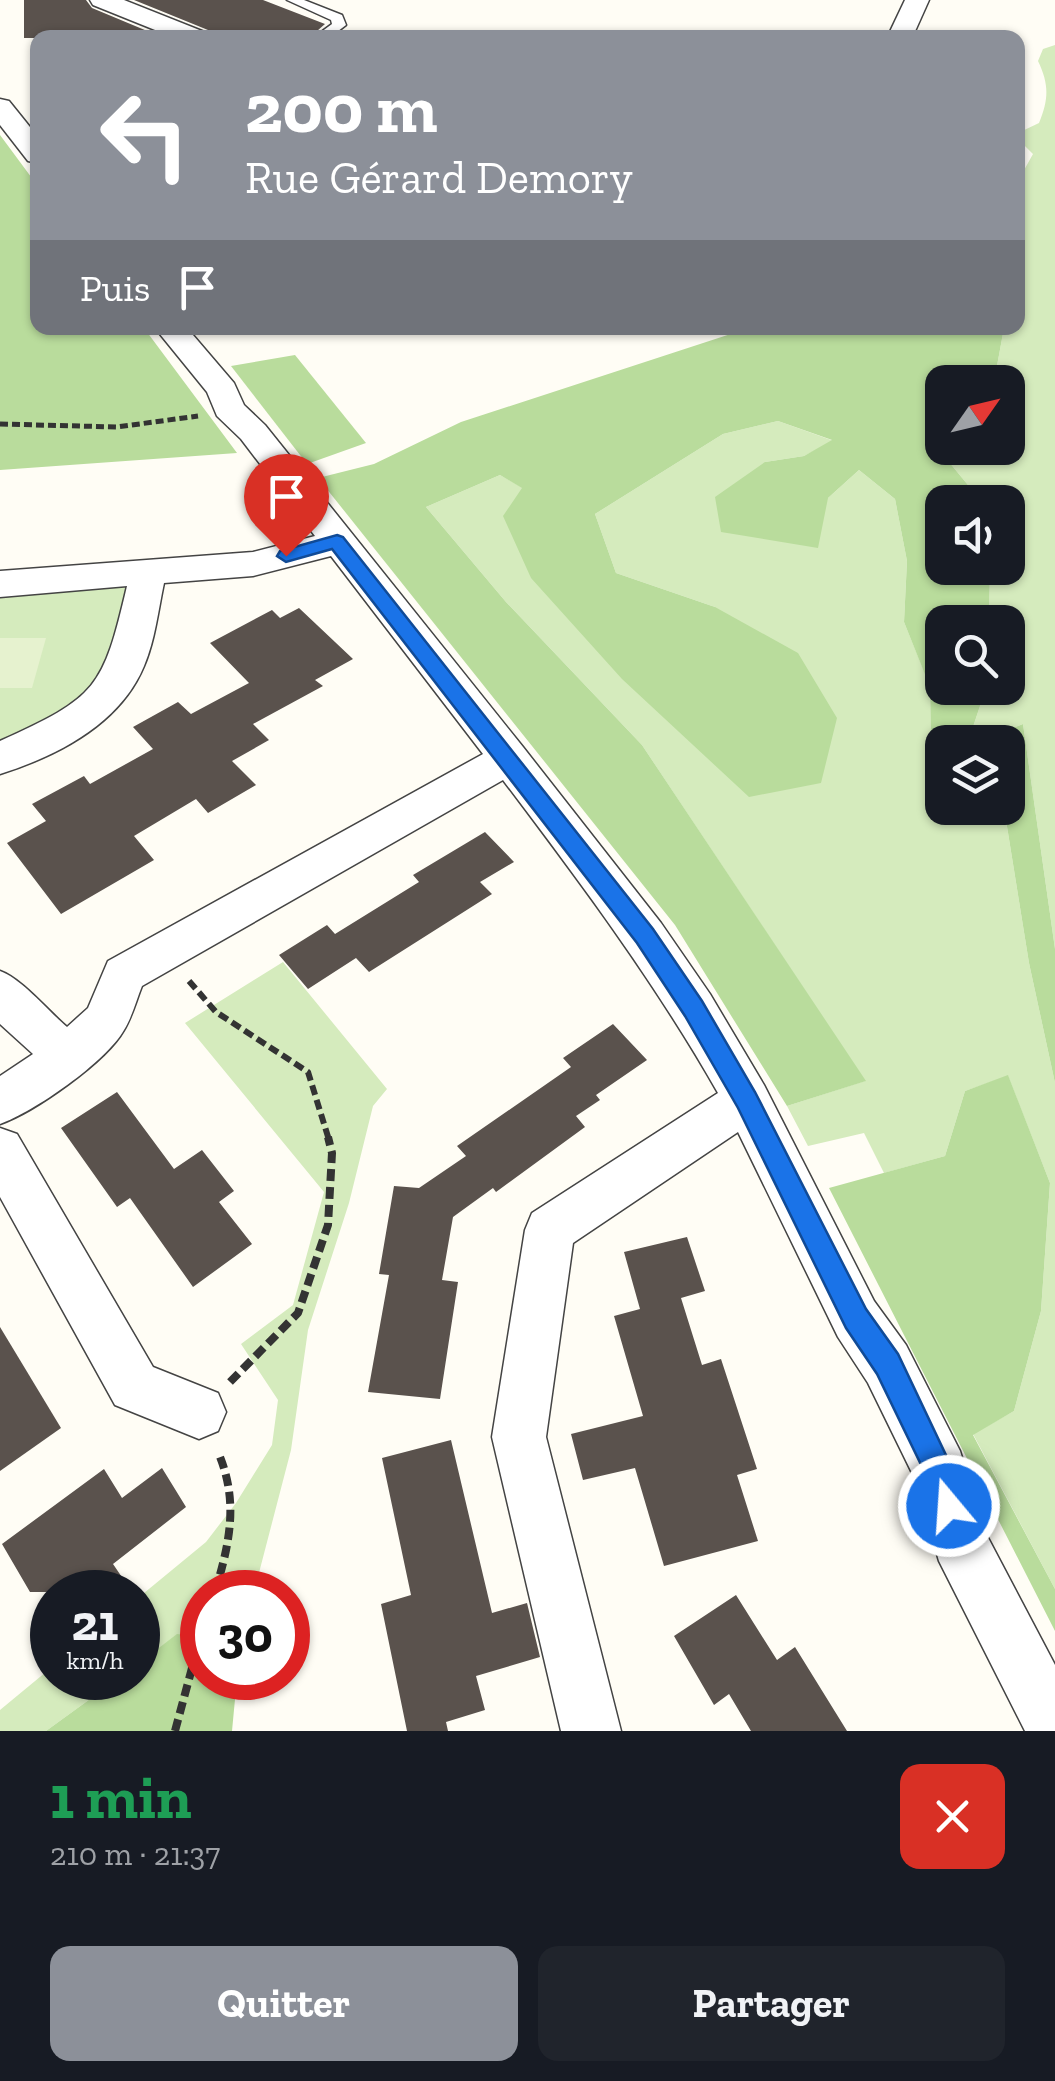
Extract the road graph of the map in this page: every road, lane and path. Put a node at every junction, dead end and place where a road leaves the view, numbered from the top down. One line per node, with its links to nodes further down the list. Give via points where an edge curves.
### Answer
1 (102, 0): 4 (street)
2 (293, 0): 5 (lane, via 338,18)
3 (917, 0): 6 (street)
4 (178, 30)
5 (331, 30)
6 (903, 30)
7 (0, 107): 8 (street)
8 (30, 145)
9 (177, 335): 10 (street, via 223,390)
10 (229, 409): 11 (path, via 117,426); 12 (street)
11 (0, 424)
12 (337, 542): 13 (street, via 254,564); 15 (street)
13 (148, 575): 14 (street); 16 (street, via 123,670 109,694 88,713)
14 (0, 584)
15 (508, 758): 17 (street); 20 (street, via 645,936)
16 (0, 759)
17 (162, 950): 19 (street, via 124,974 106,1020); 23 (path, via 216,1012 308,1072 332,1153 328,1225 298,1313)
18 (0, 990): 19 (street)
19 (67, 1056): 21 (street)
20 (746, 1100): 26 (street, via 856,1318 888,1364 940,1472 959,1541); 28 (street, via 550,1230 519,1438)
21 (0, 1103)
22 (0, 1150): 23 (street, via 134,1386)
23 (199, 1412): 24 (path, via 232,1480 232,1535)
24 (221, 1570)
25 (183, 1700): 27 (path)
26 (1055, 1727)
27 (175, 1731)
28 (592, 1731)

